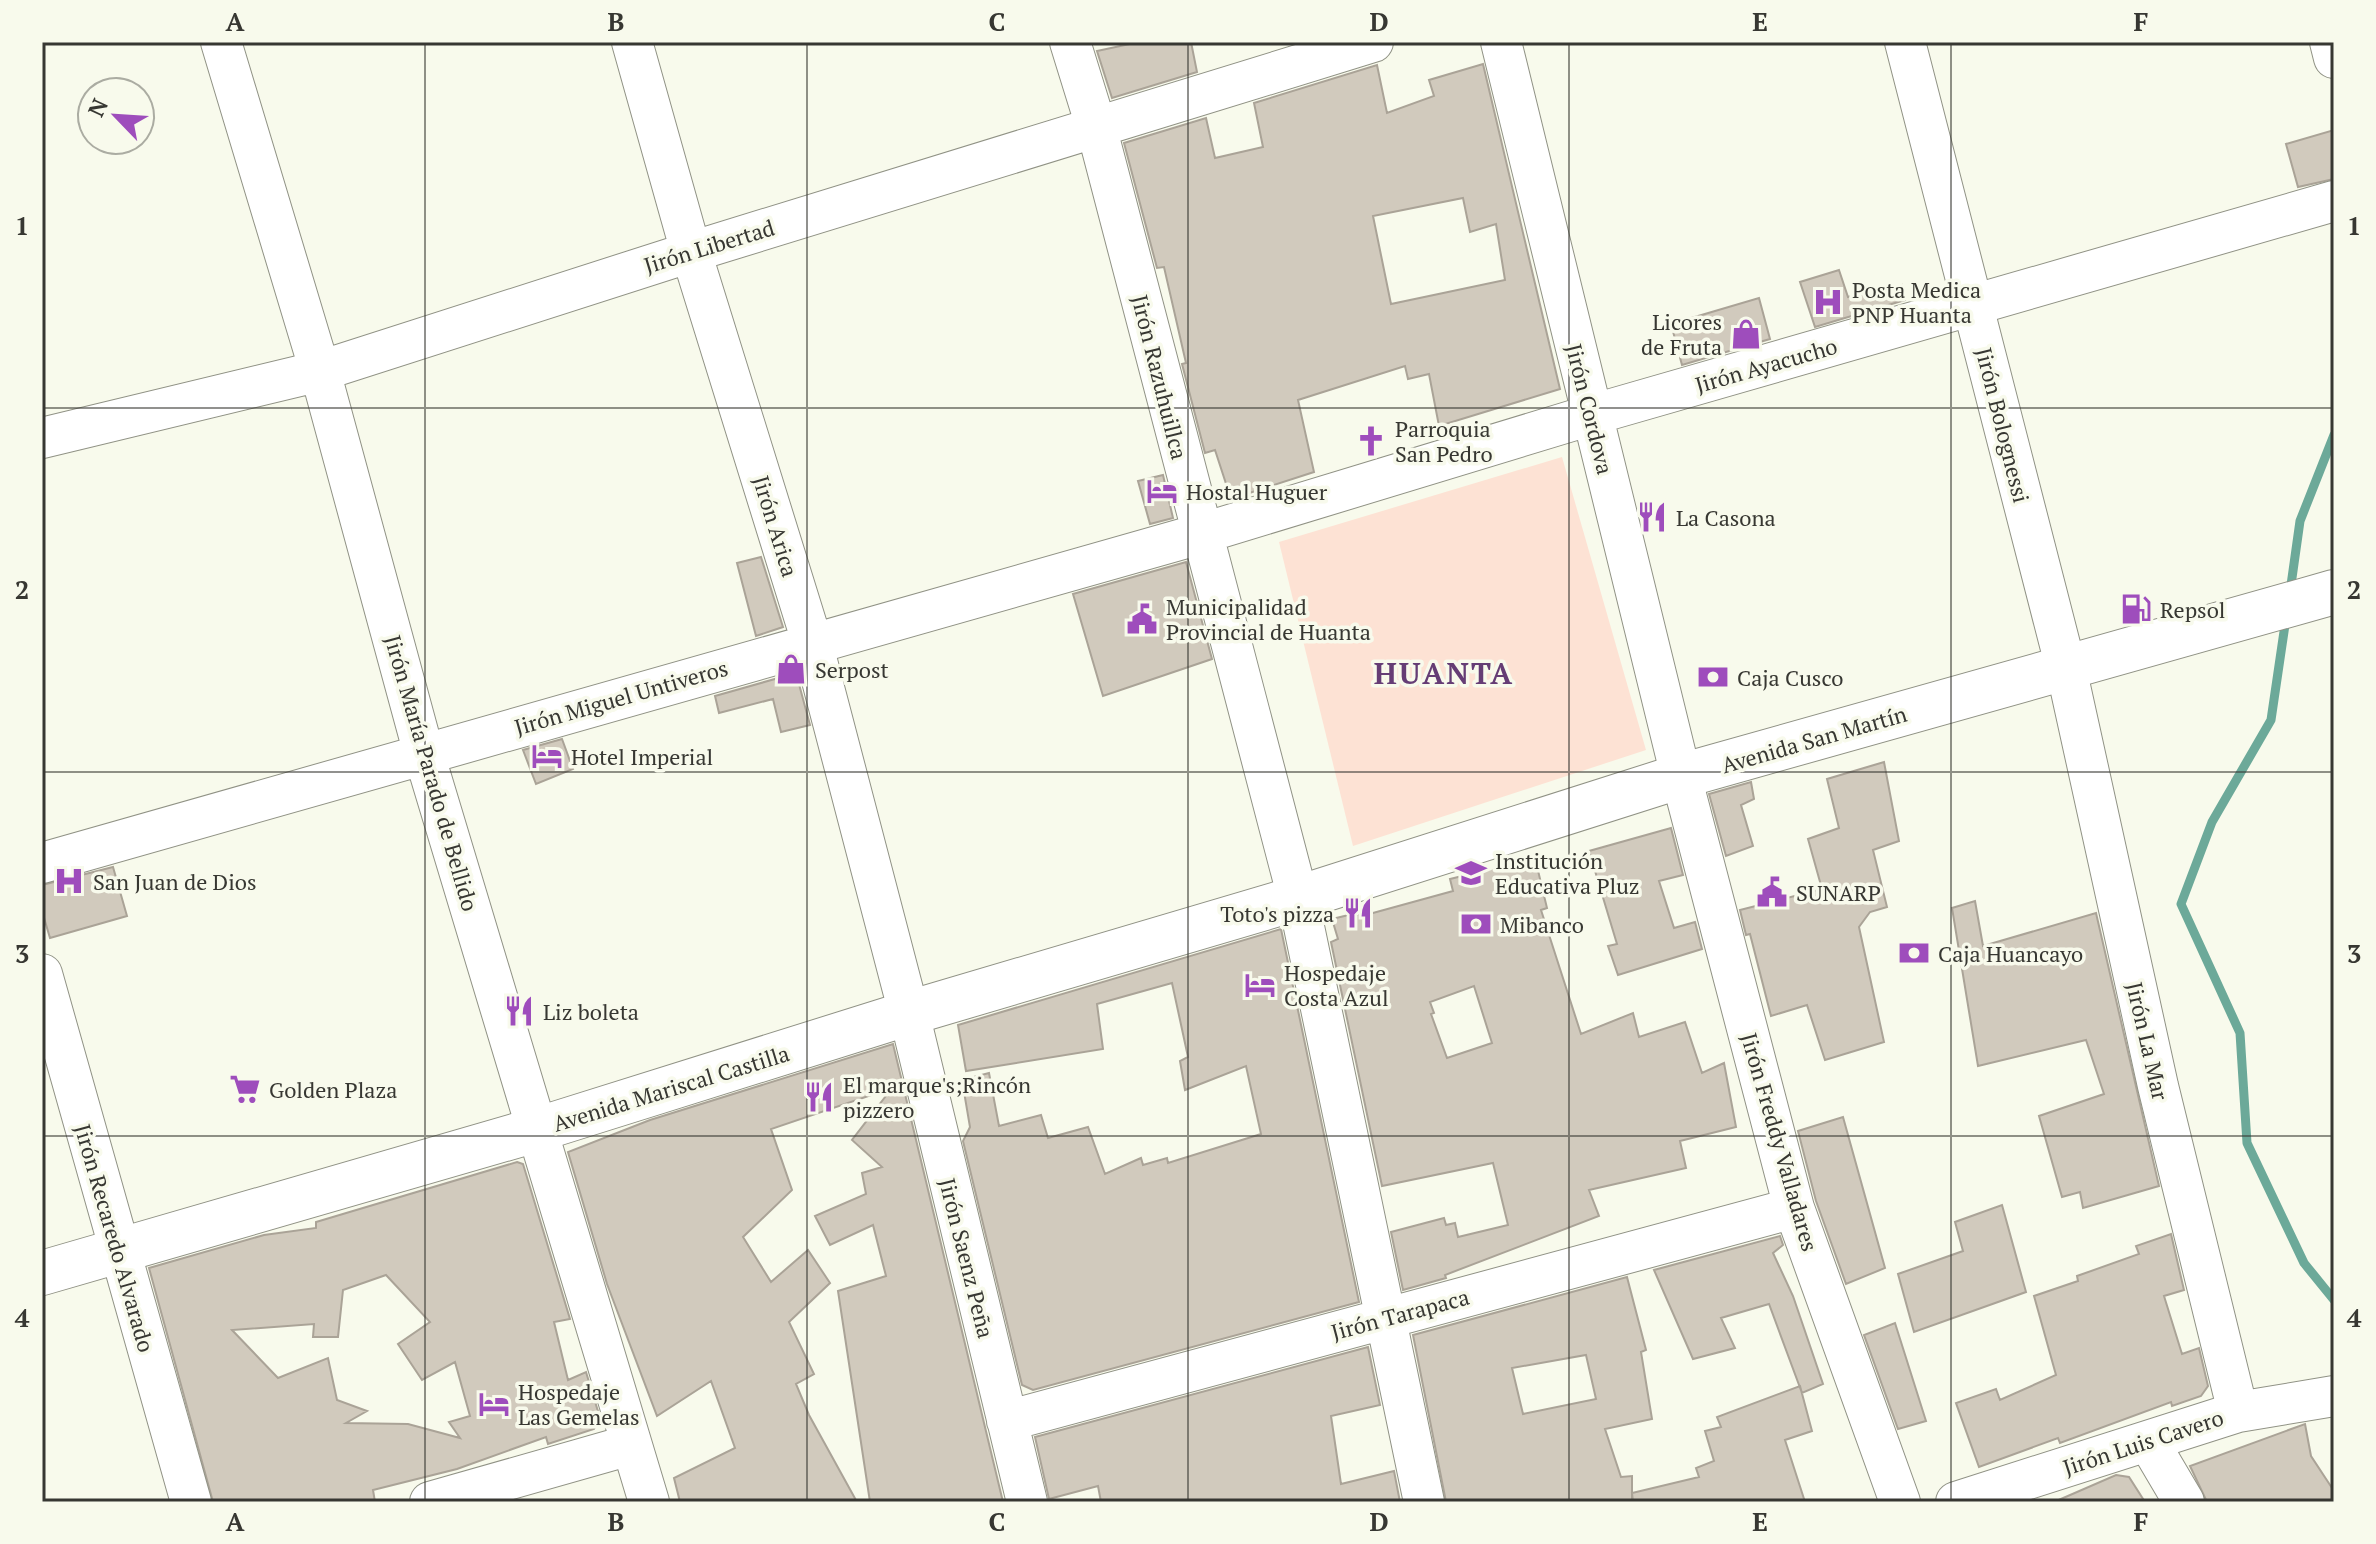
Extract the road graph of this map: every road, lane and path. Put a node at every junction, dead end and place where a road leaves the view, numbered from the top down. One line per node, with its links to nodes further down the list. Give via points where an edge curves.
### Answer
1 (221, 42): 13 (street, Jirón María Parado de Bellido)
2 (632, 42): 11 (street, Jirón Arica)
3 (1070, 42): 9 (street, Jirón Razuhuillca)
4 (1373, 42): 9 (street, Jirón Libertad)
5 (1501, 42): 14 (street, Jirón Cordova)
6 (1905, 42): 12 (street, Jirón Bolognessi)
7 (2330, 42): 8 (street)
8 (2334, 58)
9 (1096, 126): 11 (street, Jirón Libertad); 16 (street, Jirón Razuhuillca)
10 (2334, 201): 12 (street, Jirón Ayacucho)
11 (691, 252): 13 (street, Jirón Libertad); 18 (street, Jirón Arica)
12 (1973, 306): 14 (street, Jirón Ayacucho); 19 (street, Jirón Bolognessi)
13 (320, 371): 15 (street, Jirón Libertad); 20 (street, Jirón María Parado de Bellido)
14 (1591, 415): 16 (street, Jirón Ayacucho); 21 (street, Jirón Cordova)
15 (42, 438)
16 (1200, 534): 18 (street, Jirón Miguel Untiveros); 23 (street, Jirón Razuhuillca)
17 (2317, 597): 19 (highway, Avenida San Martín)
18 (812, 642): 20 (street, Jirón Miguel Untiveros); 25 (street, Jirón Arica)
19 (2066, 668): 21 (highway, Avenida San Martín); 32 (street, Jirón La Mar, via 2158,1086)
20 (424, 754): 22 (street, Jirón Miguel Untiveros); 26 (street, Jirón María Parado de Bellido)
21 (1681, 776): 23 (highway, Avenida San Martín); 27 (street, Jirón Freddy Valladares)
22 (42, 863)
23 (1298, 898): 25 (highway, Avenida Mariscal Castilla); 30 (street, Jirón Razuhuillca)
24 (42, 974): 28 (street, Jirón Recaredo Alvarado)
25 (909, 1013): 26 (highway, Avenida Mariscal Castilla); 33 (street, Jirón Saenz Peña)
26 (539, 1129): 28 (highway, Avenida Mariscal Castilla); 35 (street, Jirón María Parado de Bellido)
27 (1794, 1208): 30 (street, Jirón Tarapaca); 41 (street, Jirón Freddy Valladares)
28 (117, 1250): 29 (highway, Avenida Mariscal Castilla); 36 (street, Jirón Recaredo Alvarado)
29 (42, 1273)
30 (1384, 1318): 33 (street, Jirón Tarapaca); 40 (street, Jirón Razuhuillca)
31 (2331, 1401): 32 (street, Jirón Luis Cavero)
32 (2238, 1412): 34 (street, Jirón Luis Cavero)
33 (1007, 1421): 39 (street, Jirón Saenz Peña)
34 (2148, 1441): 42 (street, Jirón Luis Cavero); 43 (street)
35 (630, 1445): 37 (street); 38 (street, Jirón María Parado de Bellido)
36 (191, 1502)
37 (430, 1502)
38 (649, 1502)
39 (1027, 1502)
40 (1424, 1502)
41 (1900, 1502)
42 (1956, 1502)
43 (2184, 1502)

